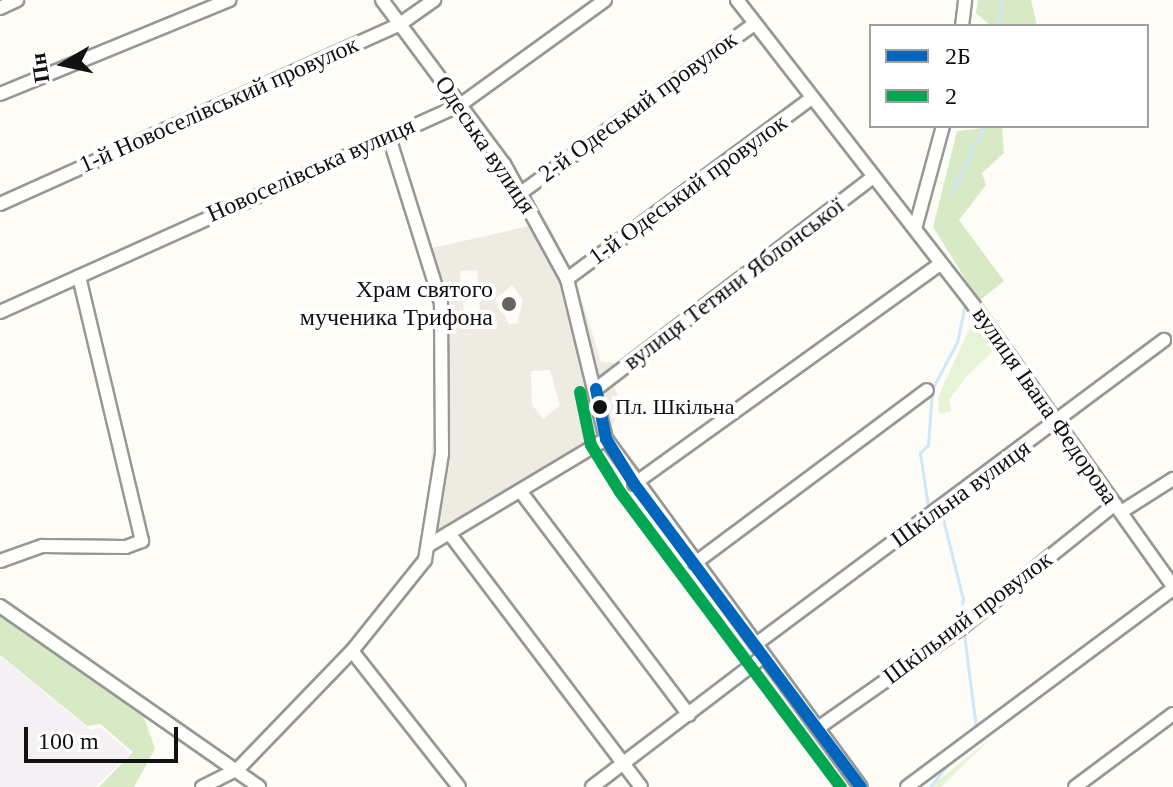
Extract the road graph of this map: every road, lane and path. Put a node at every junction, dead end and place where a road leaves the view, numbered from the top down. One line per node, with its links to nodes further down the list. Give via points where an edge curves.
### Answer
1 (17, 0): 8 (street)
2 (229, 0): 12 (street)
3 (382, 0): 9 (street, Одеська вулиця)
4 (434, 0): 9 (street, 1-й Новоселівський провулок)
5 (605, 0): 14 (street, Новоселівська вулиця)
6 (737, 0): 10 (street, вулиця Івана Федорова)
7 (965, 0): 11 (street)
8 (0, 8)
9 (400, 24): 14 (street, Одеська вулиця); 19 (street, 1-й Новоселівський провулок)
10 (754, 24): 13 (street, вулиця Івана Федорова); 18 (street, 2-й Одеський провулок)
11 (962, 24)
12 (0, 94)
13 (809, 100): 17 (street, вулиця Івана Федорова); 23 (street, 1-й Одеський провулок)
14 (460, 105): 16 (street, Новоселівська вулиця); 18 (street, Одеська вулиця)
15 (942, 128): 20 (street)
16 (389, 137): 22 (street, Новоселівська вулиця); 35 (street, via 441,303 446,384)
17 (871, 179): 20 (street, вулиця Івана Федорова); 26 (street, вулиця Тетяни Яблонської)
18 (522, 192): 23 (street, Одеська вулиця)
19 (0, 204)
20 (915, 229): 21 (street, вулиця Івана Федорова)
21 (941, 263): 28 (street, вулиця Івана Федорова); 31 (street)
22 (79, 276): 24 (street, Новоселівська вулиця); 36 (street, via 142,541 126,547 42,546)
23 (567, 279): 26 (street, Одеська вулиця)
24 (0, 312)
25 (1164, 340): 28 (street, Шкільна вулиця)
26 (596, 389): 29 (street, Одеська вулиця)
27 (927, 390): 37 (street)
28 (1056, 425): 33 (street, вулиця Івана Федорова); 40 (street, Шкільна вулиця)
29 (606, 439): 31 (street); 32 (street)
30 (1173, 479): 33 (street, Шкільний провулок)
31 (634, 484): 37 (street)
32 (521, 492): 34 (street); 44 (street)
33 (1118, 508): 38 (street, вулиця Івана Федорова); 45 (street, Шкільний провулок)
34 (449, 533): 35 (street); 46 (street)
35 (429, 545): 41 (street)
36 (0, 561)
37 (695, 563): 40 (street)
38 (1173, 588): 54 (street)
39 (0, 606): 47 (street)
40 (756, 644): 42 (street)
41 (352, 651): 47 (street); 50 (street)
42 (764, 656): 44 (street); 45 (street)
43 (1173, 714): 55 (street)
44 (689, 715): 46 (street)
45 (818, 728): 53 (street)
46 (622, 763): 51 (street); 52 (street)
47 (238, 769): 48 (street); 49 (street)
48 (202, 787)
49 (259, 787)
50 (459, 787)
51 (592, 787)
52 (641, 787)
53 (861, 787)
54 (907, 787)
55 (1075, 787)

